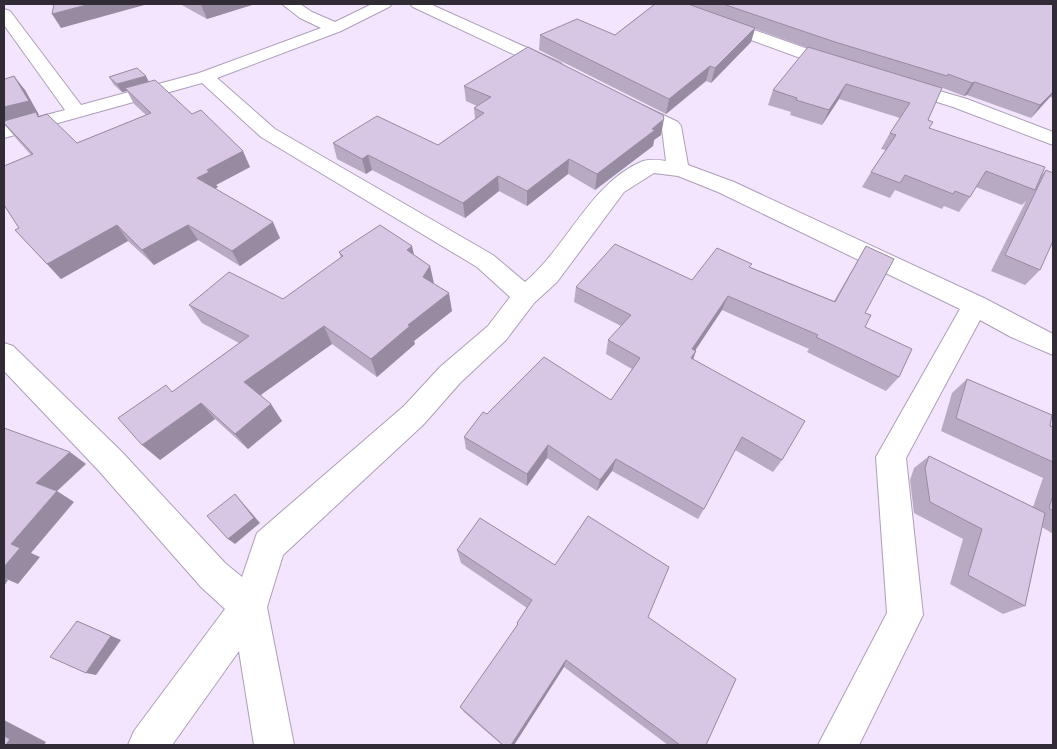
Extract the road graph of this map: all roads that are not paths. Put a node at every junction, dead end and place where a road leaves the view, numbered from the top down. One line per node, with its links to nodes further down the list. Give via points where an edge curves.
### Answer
1 (290, 4): 6 (street, via 306,16)
2 (384, 4): 6 (street)
3 (418, 4): 8 (street)
4 (666, 4): 9 (street)
5 (4, 14): 7 (street)
6 (335, 28): 10 (street)
7 (10, 34): 13 (street)
8 (567, 72)
9 (859, 72)
10 (205, 78): 13 (street); 17 (street, via 268,133 485,261)
11 (887, 80): 15 (street, via 960,103)
12 (610, 95): 16 (street, via 671,126)
13 (76, 112): 14 (street)
14 (4, 132)
15 (1053, 139)
16 (678, 170): 17 (street, via 650,166 616,187 548,276); 18 (street, via 726,187)
17 (525, 296): 21 (street, via 497,333 414,415 270,545)
18 (975, 305): 19 (street); 24 (street, via 891,457 905,615)
19 (1053, 345)
20 (4, 354): 21 (street, via 110,460 213,575)
21 (249, 607): 22 (street); 23 (street)
22 (148, 745)
23 (274, 745)
24 (838, 745)

